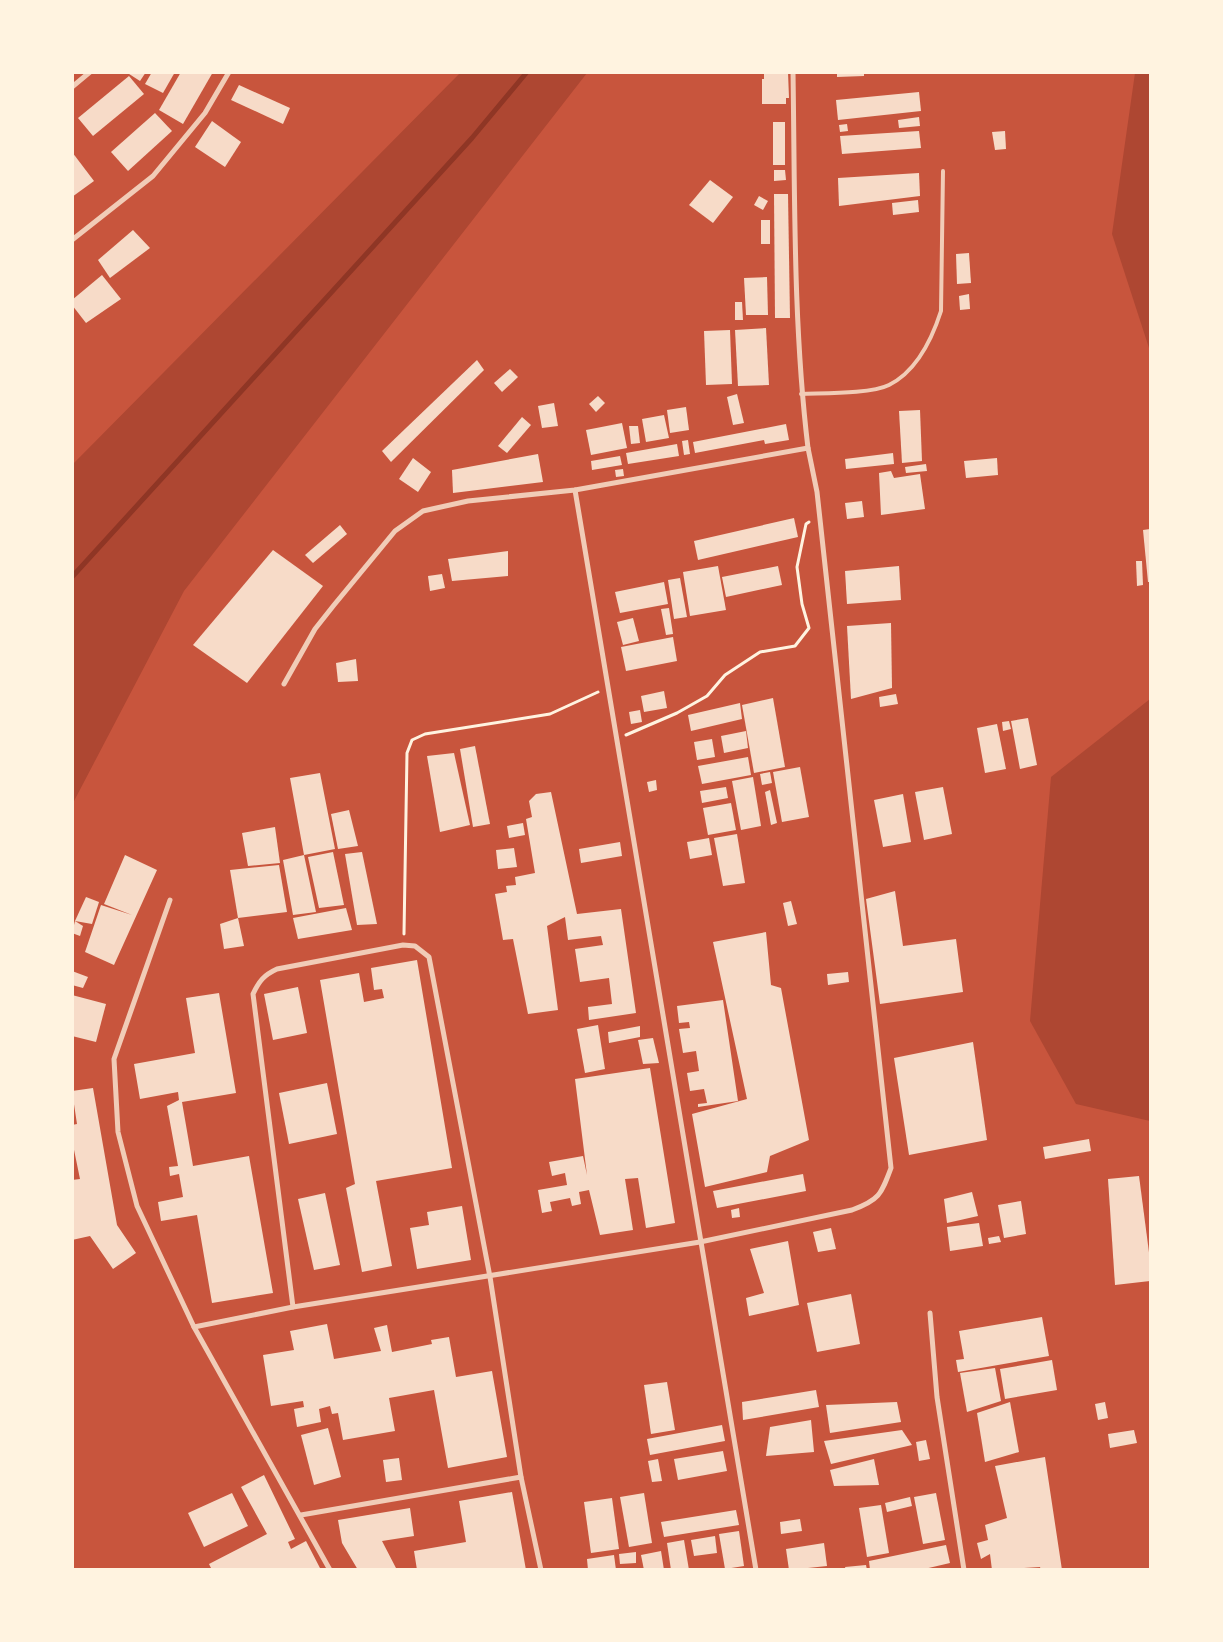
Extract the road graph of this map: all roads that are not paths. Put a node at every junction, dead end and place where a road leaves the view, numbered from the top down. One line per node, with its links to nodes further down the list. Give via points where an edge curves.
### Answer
1 (90, 72): 4 (street)
2 (229, 72): 6 (street, via 205,113 153,176)
3 (793, 72): 7 (street, via 797,319)
4 (72, 87)
5 (943, 171): 7 (lane, via 941,311 924,352 902,377 888,386 873,390)
6 (72, 240)
7 (802, 394): 8 (street)
8 (808, 448): 9 (street); 12 (street, via 819,513 891,1168 883,1190 871,1203 852,1210)
9 (575, 490): 10 (street, via 468,501 423,511 396,531 334,604 315,629); 12 (street)
10 (284, 684)
11 (170, 900): 16 (street, via 114,1059 118,1132 137,1206)
12 (700, 1242): 13 (street); 21 (street)
13 (490, 1277): 14 (street); 14 (street, via 429,957 414,946 403,944 277,969 266,974 253,994); 17 (street)
14 (293, 1308): 16 (street)
15 (930, 1313): 22 (street, via 936,1397)
16 (194, 1328): 18 (street)
17 (521, 1477): 18 (street); 20 (street)
18 (301, 1515): 19 (street)
19 (330, 1570)
20 (541, 1570)
21 (756, 1570)
22 (964, 1570)

